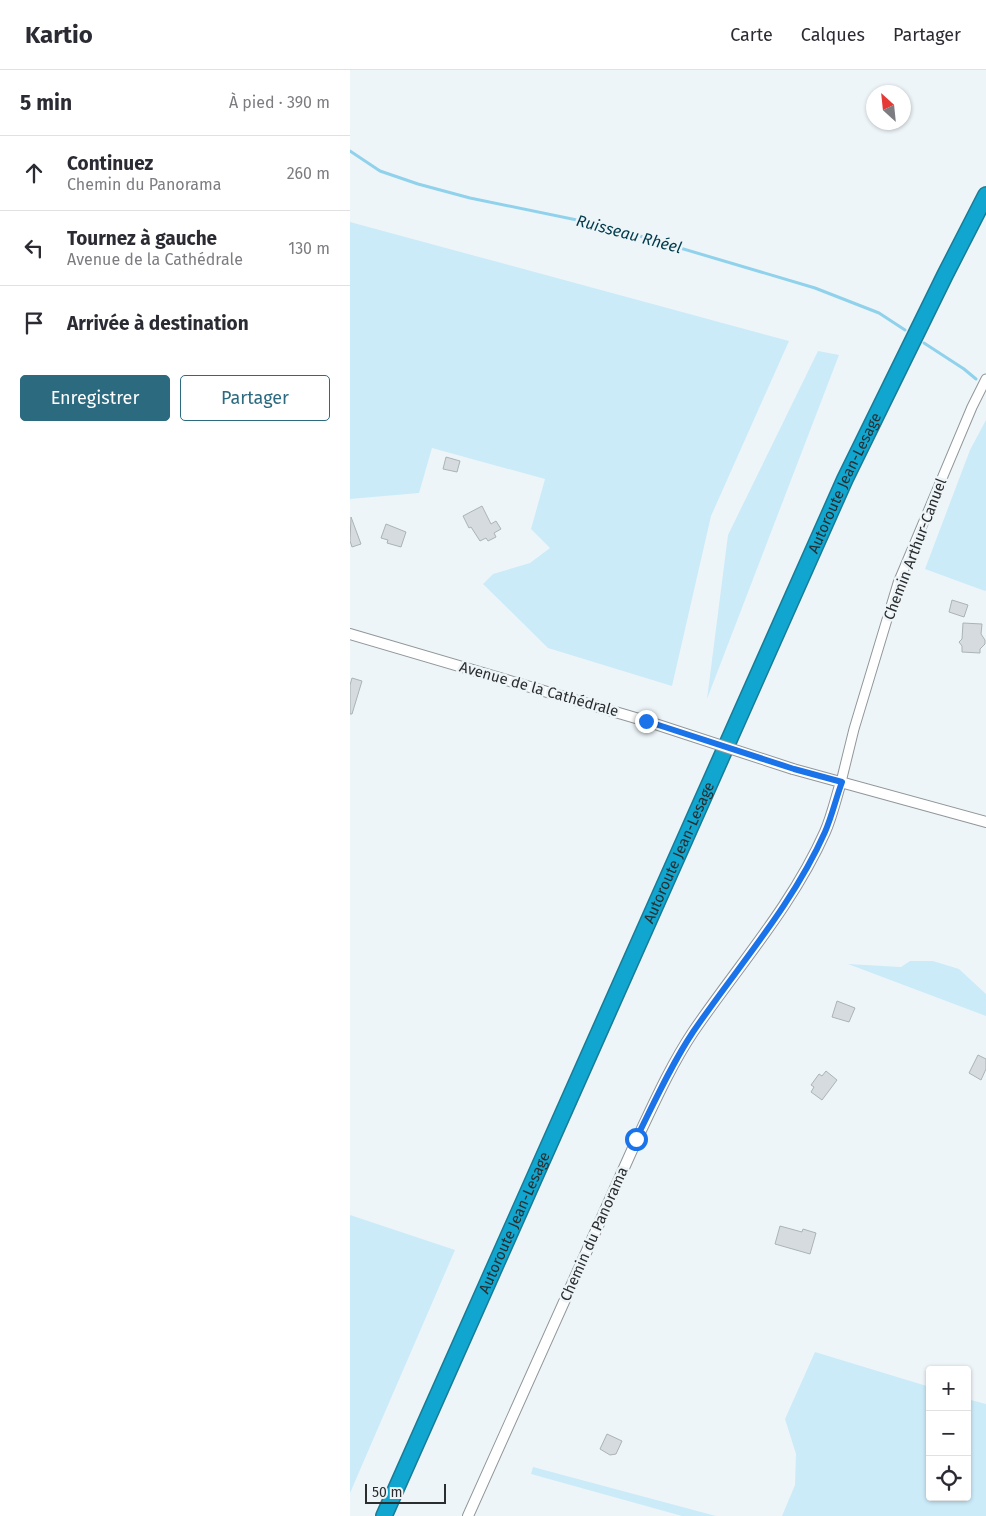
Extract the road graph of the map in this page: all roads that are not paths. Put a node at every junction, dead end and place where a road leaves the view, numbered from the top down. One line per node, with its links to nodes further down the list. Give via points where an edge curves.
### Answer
1 (986, 195): 6 (highway, Autoroute Jean-Lesage, via 845,478)
2 (986, 379): 4 (street, Chemin Arthur-Canuel, via 898,583 854,729)
3 (350, 634): 4 (street, Avenue de la Cathédrale, bridge)
4 (842, 782): 5 (street, Avenue de la Cathédrale); 7 (street, Chemin du Panorama, via 825,832 802,876 770,927 692,1033 660,1090)
5 (986, 822)
6 (384, 1516)
7 (468, 1516)

